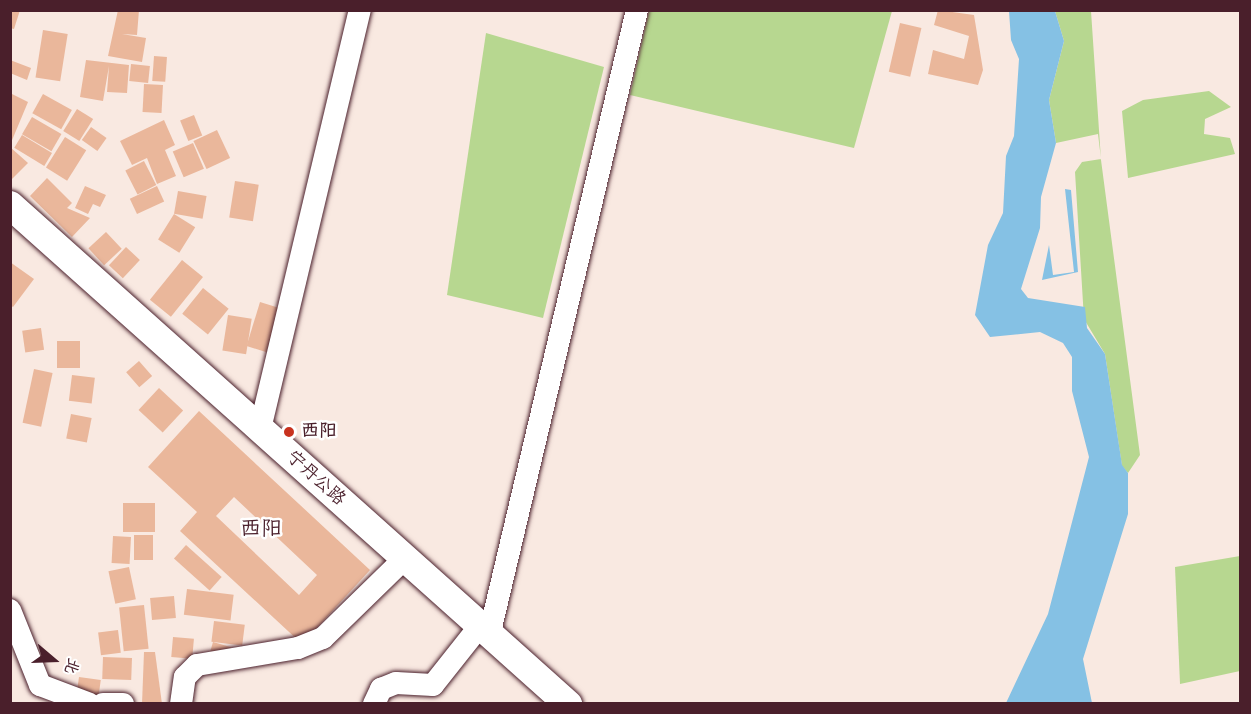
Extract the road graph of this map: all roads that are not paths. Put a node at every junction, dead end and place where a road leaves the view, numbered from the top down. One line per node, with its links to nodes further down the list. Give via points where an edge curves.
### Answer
1 (360, 10): 4 (street)
2 (637, 10): 7 (street)
3 (10, 205): 4 (main road, 宁丹公路)
4 (260, 429): 5 (main road, 宁丹公路)
5 (404, 559): 7 (main road, 宁丹公路); 11 (street, via 323,638 298,648 196,665 185,677)
6 (10, 610): 8 (street, via 40,685)
7 (484, 631): 12 (street, via 433,685 396,683 381,689); 13 (main road, 宁丹公路)
8 (90, 704)
9 (104, 704): 10 (street)
10 (123, 704)
11 (181, 704)
12 (374, 704)
13 (568, 704)

